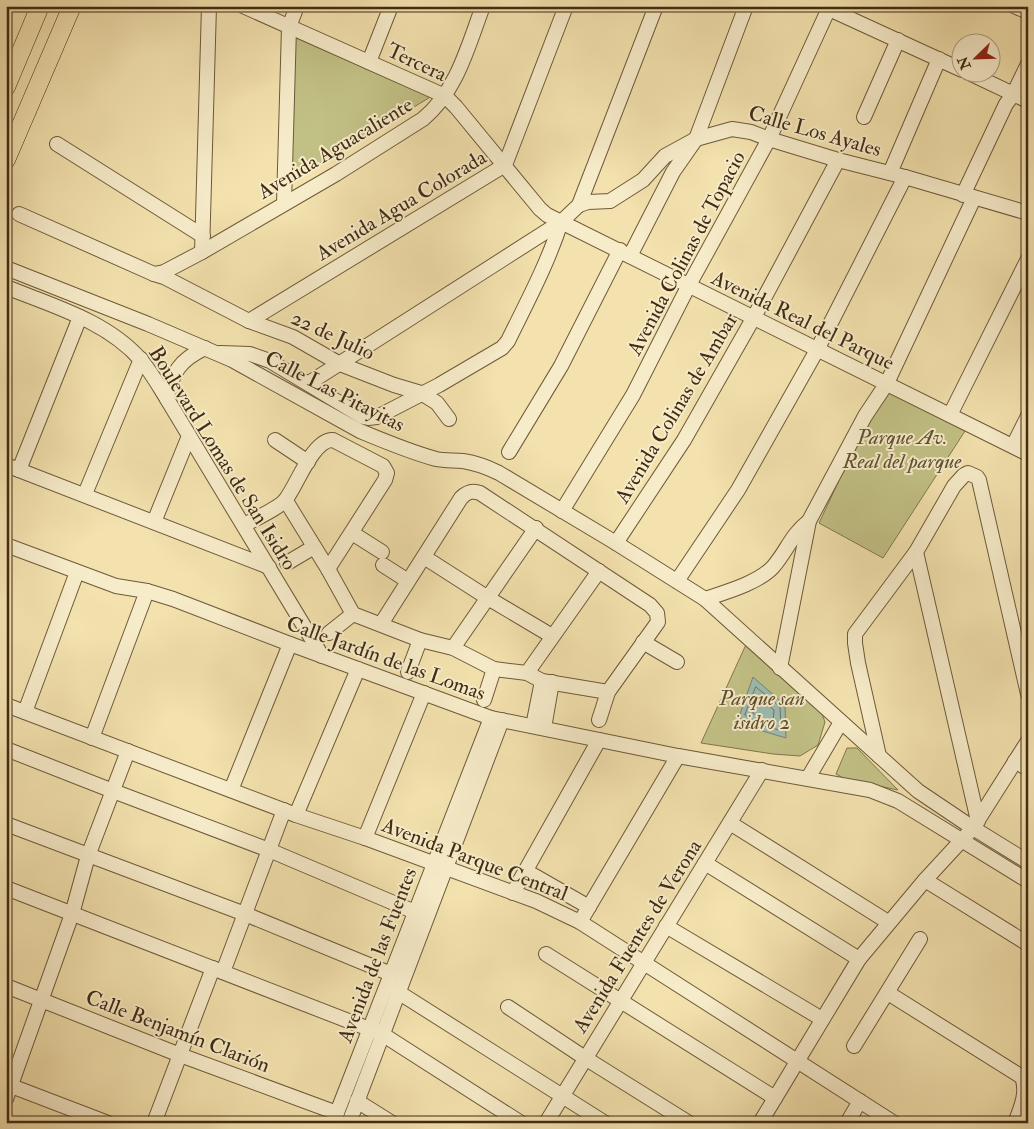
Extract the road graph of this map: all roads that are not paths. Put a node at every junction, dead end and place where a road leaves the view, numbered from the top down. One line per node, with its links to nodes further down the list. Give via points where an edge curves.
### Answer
1 (40, 6): 21 (main road)
2 (72, 6): 29 (main road)
3 (209, 6): 40 (street)
4 (243, 6): 14 (street, Tercera)
5 (297, 6): 14 (street)
6 (391, 6): 17 (street)
7 (483, 6): 23 (street, Avenida Aguacaliente)
8 (566, 6): 31 (street, Avenida Agua Colorada)
9 (656, 6): 36 (street)
10 (746, 6): 26 (street)
11 (1014, 6): 13 (street)
12 (829, 8): 15 (street); 27 (street, Avenida Colinas de Topacio)
13 (1028, 12)
14 (289, 28): 17 (street, Tercera); 35 (street)
15 (898, 40): 16 (street); 25 (street)
16 (939, 59): 19 (street); 32 (street)
17 (369, 62): 23 (street, Tercera)
18 (1028, 64): 22 (street)
19 (952, 65)
20 (987, 82): 22 (street)
21 (6, 87)
22 (1013, 95): 24 (street); 34 (street, via 1006,104)
23 (445, 96): 31 (street, Tercera); 35 (street, Avenida Aguacaliente, via 434,110 411,128)
24 (1028, 102)
25 (864, 117)
26 (696, 138): 27 (street, Calle Los Ayales, via 732,129); 36 (street, Calle Los Ayales, via 665,156 643,180 610,201); 42 (street)
27 (769, 139): 30 (street, Calle Los Ayales); 46 (street, Avenida Colinas de Topacio)
28 (57, 144): 40 (street)
29 (6, 160)
30 (838, 160): 32 (street, Calle Los Ayales); 50 (street, Avenida Colinas de Ambar)
31 (505, 165): 39 (street, Tercera, via 540,209); 51 (street, Avenida Agua Colorada)
32 (890, 173): 33 (street, Calle Los Ayales)
33 (905, 177): 34 (street, Calle Los Ayales); 53 (street)
34 (968, 196): 37 (street, Calle Los Ayales); 58 (street)
35 (284, 203): 41 (street, Avenida Aguacaliente)
36 (579, 205): 39 (street)
37 (1028, 213)
38 (19, 214): 45 (street, 22 de Julio)
39 (561, 222): 42 (street, Avenida Real del Parque); 56 (street); 59 (street, via 554,246 508,341 489,356)
40 (203, 236): 41 (street)
41 (202, 252): 45 (street, Avenida Aguacaliente)
42 (625, 253): 46 (street, Avenida Real del Parque); 67 (street)
43 (1028, 259): 61 (street)
44 (6, 268): 48 (street, Calle Las Pitayitas)
45 (154, 274): 51 (street, 22 de Julio)
46 (689, 285): 50 (street, Avenida Real del Parque); 73 (street, Avenida Colinas de Topacio, via 633,395)
47 (6, 287): 49 (street, Boulevard Lomas de San Isidro)
48 (120, 314): 52 (street); 54 (street, Calle Las Pitayitas)
49 (80, 317): 52 (street, Boulevard Lomas de San Isidro); 70 (street)
50 (754, 317): 53 (street, Avenida Real del Parque); 79 (street, Avenida Colinas de Ambar, via 684,440)
51 (249, 321): 56 (street, 22 de Julio, via 294,337)
52 (110, 332): 55 (street, Boulevard Lomas de San Isidro)
53 (817, 350): 58 (street, Avenida Real del Parque); 90 (street, via 738,490)
54 (211, 351): 57 (street, via 260,356); 60 (street, via 189,357 180,365 169,384); 73 (street, Calle Las Pitayitas, via 360,431 437,459 484,465)
55 (141, 360): 60 (street, Boulevard Lomas de San Isidro); 71 (street)
56 (340, 364): 57 (street); 59 (street, 22 de Julio)
57 (309, 383): 59 (street, via 368,418 377,417)
58 (887, 383): 61 (street, Avenida Real del Parque); 74 (street, via 865,416)
59 (422, 393): 63 (street, via 437,403)
60 (167, 399): 64 (street, Boulevard Lomas de San Isidro)
61 (950, 415): 66 (street, Avenida Real del Parque)
62 (1028, 416): 66 (street)
63 (449, 419)
64 (189, 436): 75 (street); 76 (street, Boulevard Lomas de San Isidro)
65 (275, 440): 69 (street)
66 (1013, 446): 68 (street, Avenida Real del Parque)
67 (509, 452)
68 (1028, 454)
69 (308, 462): 72 (street); 78 (street, via 324,441 331,440 385,468 386,477)
70 (12, 467): 71 (street)
71 (85, 494): 75 (street)
72 (286, 501): 76 (street); 80 (street)
73 (562, 510): 79 (street, Calle Las Pitayitas)
74 (809, 521): 93 (street, via 798,530 765,574); 104 (street)
75 (154, 522): 85 (street)
76 (244, 525): 85 (street, Boulevard Lomas de San Isidro)
77 (536, 528): 83 (street, via 480,493 470,492 461,498); 87 (street); 92 (street)
78 (352, 534): 86 (street); 89 (street)
79 (616, 543): 90 (street, Calle Las Pitayitas)
80 (314, 547): 84 (street); 86 (street)
81 (8, 550): 88 (street, Calle Jardín de las Lomas)
82 (916, 552): 112 (street, via 960,479 968,473 977,477); 126 (street, via 855,634 858,663); 136 (street)
83 (424, 557): 89 (street); 92 (street)
84 (287, 564)
85 (269, 567): 102 (street, Boulevard Lomas de San Isidro)
86 (328, 569): 94 (street)
87 (599, 571): 97 (street); 99 (street, via 657,612 658,622)
88 (78, 572): 91 (street, Calle Jardín de las Lomas, via 116,586); 115 (street)
89 (408, 581): 95 (street)
90 (677, 581): 93 (street, Calle Las Pitayitas)
91 (147, 591): 100 (street, Calle Jardín de las Lomas); 120 (street)
92 (488, 598): 97 (street); 101 (street)
93 (705, 599): 104 (street, Calle Las Pitayitas)
94 (353, 614): 95 (street); 96 (street)
95 (381, 624): 98 (street)
96 (328, 632)
97 (552, 636): 108 (street)
98 (420, 640): 101 (street); 107 (street)
99 (643, 642): 103 (street); 110 (street)
100 (290, 644): 102 (street, Calle Jardín de las Lomas); 131 (street)
101 (453, 648): 106 (street)
102 (322, 656): 105 (street, Calle Jardín de las Lomas)
103 (677, 662)
104 (780, 668): 118 (street)
105 (358, 669): 111 (street, Calle Jardín de las Lomas); 133 (street)
106 (494, 669): 108 (street); 113 (street)
107 (408, 672)
108 (527, 673): 109 (street)
109 (547, 681): 110 (street); 119 (street)
110 (608, 692): 117 (street)
111 (424, 693): 116 (street, Calle Jardín de las Lomas); 137 (street)
112 (1028, 694)
113 (484, 700)
114 (6, 705): 115 (street, Avenida Parque Central)
115 (25, 712): 120 (street, Avenida Parque Central)
116 (496, 719): 119 (street, Calle Jardín de las Lomas); 143 (street, Avenida de las Fuentes)
117 (598, 720)
118 (841, 722): 126 (street); 130 (street)
119 (538, 727): 121 (street, Calle Jardín de las Lomas)
120 (92, 738): 124 (street, Avenida Parque Central)
121 (599, 740): 125 (street, Calle Jardín de las Lomas); 144 (street)
122 (1028, 741): 127 (street)
123 (6, 749): 132 (street)
124 (128, 751): 131 (street, Avenida Parque Central); 132 (street)
125 (678, 756): 129 (street, Calle Jardín de las Lomas); 149 (street)
126 (880, 756): 136 (street, via 918,791)
127 (1015, 761): 128 (street); 136 (street)
128 (1028, 769)
129 (762, 770): 130 (street); 134 (street, Avenida Fuentes de Verona)
130 (808, 778): 138 (street, via 890,796)
131 (231, 790): 133 (street, Avenida Parque Central)
132 (113, 791): 139 (street); 140 (street)
133 (290, 813): 137 (street, Avenida Parque Central); 139 (street)
134 (730, 823): 142 (street, Avenida Fuentes de Verona); 154 (street)
135 (6, 824): 140 (street)
136 (976, 824): 138 (street); 141 (street)
137 (365, 838): 143 (street, Avenida Parque Central)
138 (963, 841): 145 (street); 146 (street)
139 (269, 850): 150 (street); 152 (street)
140 (88, 856): 151 (street); 152 (street)
141 (1028, 862)
142 (706, 863): 155 (street, Avenida Fuentes de Verona); 159 (street)
143 (440, 865): 148 (street, Avenida Parque Central); 150 (street, Avenida de las Fuentes); 164 (street, Avenida de las Fuentes)
144 (526, 870): 148 (street); 149 (street)
145 (925, 880): 154 (street); 157 (street)
146 (1028, 881)
147 (6, 888): 151 (street)
148 (513, 893): 153 (street, Avenida Parque Central)
149 (589, 907): 153 (street)
150 (415, 912): 162 (street, Avenida de las Fuentes)
151 (72, 914): 161 (street); 166 (street)
152 (245, 914): 161 (street); 162 (street)
153 (580, 922): 160 (street, Avenida Parque Central)
154 (888, 922): 159 (street)
155 (666, 926): 160 (street, Avenida Fuentes de Verona); 169 (street)
156 (920, 939): 165 (street)
157 (1028, 944)
158 (546, 954): 167 (street)
159 (858, 959): 169 (street)
160 (644, 963): 167 (street, Avenida Fuentes de Verona); 174 (street, Avenida Parque Central)
161 (218, 970): 170 (street); 172 (street)
162 (391, 974): 170 (street, Avenida de las Fuentes)
163 (6, 986): 166 (street, Calle Benjamín Clarión)
164 (398, 992): 170 (street, Avenida de las Fuentes); 176 (street)
165 (888, 993): 171 (street); 193 (street, via 1022,1077 1026,1084)
166 (42, 1000): 172 (street, Calle Benjamín Clarión); 175 (street)
167 (621, 1000): 173 (street, Avenida Fuentes de Verona); 177 (street)
168 (508, 1007): 173 (street)
169 (822, 1019): 174 (street)
170 (376, 1031): 179 (street, Avenida de las Fuentes); 181 (street, Avenida de las Fuentes); 186 (street)
171 (854, 1046)
172 (180, 1054): 181 (street, Calle Benjamín Clarión); 183 (street)
173 (585, 1058): 176 (street, Avenida Fuentes de Verona); 189 (street)
174 (798, 1060): 177 (street); 180 (street, Avenida Parque Central)
175 (9, 1085): 178 (street); 182 (street)
176 (562, 1096): 187 (street, Avenida Fuentes de Verona); 188 (street)
177 (775, 1098): 190 (street)
178 (6, 1099)
179 (357, 1101): 184 (street, Avenida de las Fuentes); 185 (street)
180 (860, 1101): 191 (street); 192 (street, Avenida Parque Central)
181 (335, 1118)
182 (108, 1123)
183 (154, 1123)
184 (349, 1123)
185 (392, 1123)
186 (521, 1123)
187 (546, 1123)
188 (605, 1123)
189 (689, 1123)
190 (760, 1123)
191 (847, 1123)
192 (894, 1123)
193 (1015, 1123)

